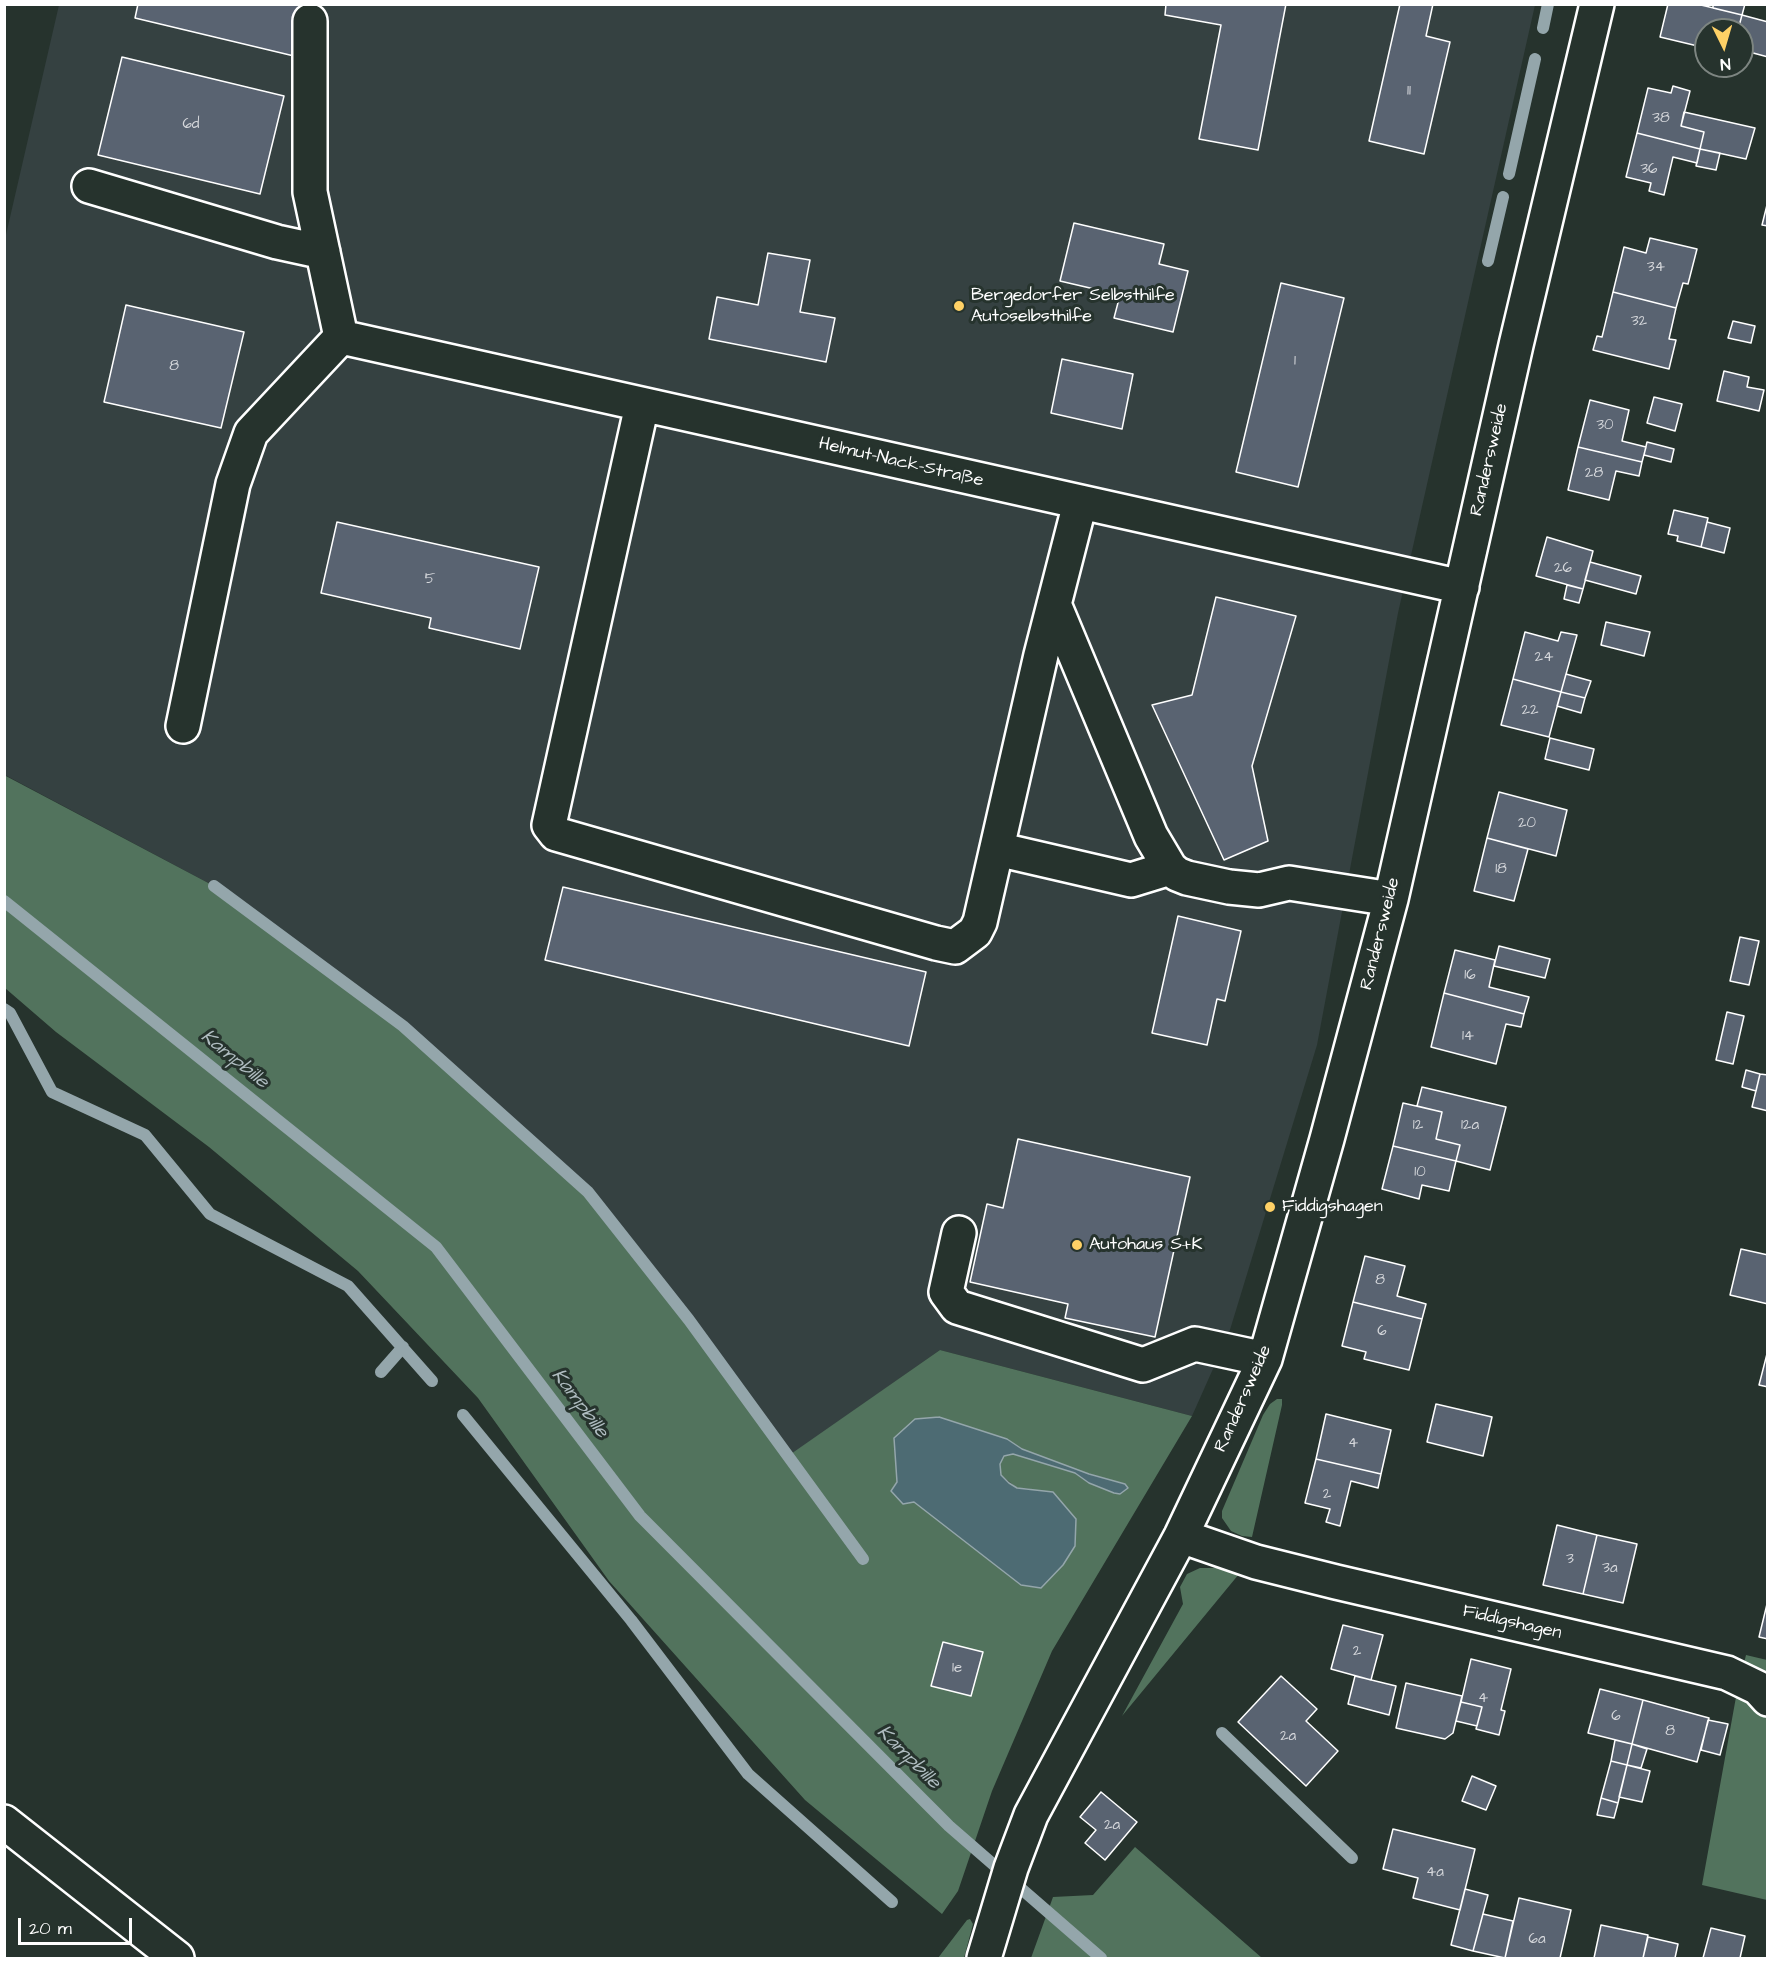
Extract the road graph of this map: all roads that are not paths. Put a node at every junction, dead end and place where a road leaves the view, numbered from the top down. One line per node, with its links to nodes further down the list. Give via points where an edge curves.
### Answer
1 (1597, 4): 8 (street, Randersweide)
2 (310, 21): 4 (street, via 310,192)
3 (89, 186): 4 (street)
4 (323, 252): 5 (street)
5 (341, 337): 6 (street, Helmut-Nack-Straße); 10 (street, via 251,433 233,484)
6 (642, 405): 7 (street, Helmut-Nack-Straße); 11 (street, via 549,825 556,834 955,947 975,932 980,922)
7 (1080, 503): 8 (street, Helmut-Nack-Straße); 9 (street)
8 (1461, 586): 13 (street, Randersweide)
9 (1054, 604): 11 (street); 12 (street, via 1151,836)
10 (183, 726)
11 (997, 849): 12 (street, via 1131,880)
12 (1170, 868): 13 (street, via 1187,878 1229,887 1260,890 1289,883)
13 (1391, 899): 15 (street, Randersweide)
14 (959, 1233): 15 (street, via 946,1292 957,1307 1143,1365 1195,1344)
15 (1265, 1359): 16 (street, Randersweide)
16 (1181, 1536): 17 (street, Fiddigshagen, via 1325,1580 1727,1673 1758,1688); 20 (street, Randersweide, via 1031,1815)
17 (1767, 1699)
18 (4, 1822): 19 (street)
19 (177, 1959)
20 (984, 1959)

